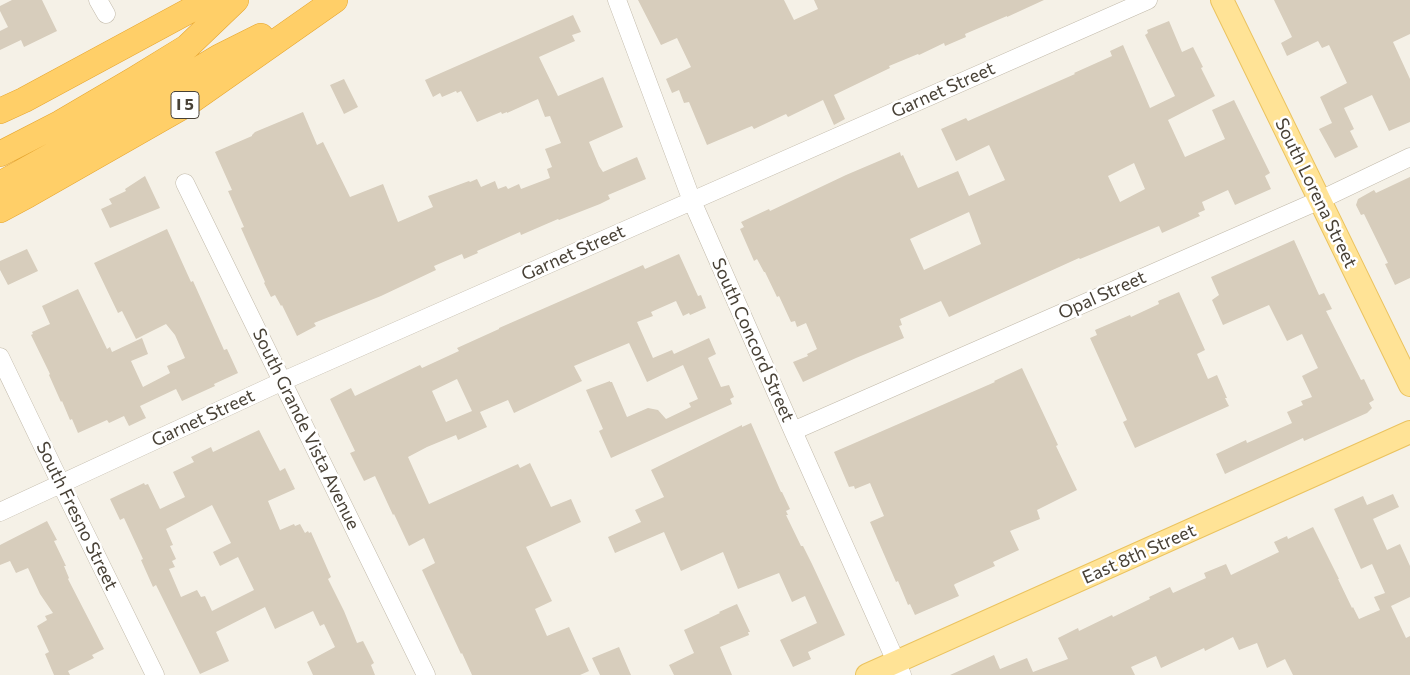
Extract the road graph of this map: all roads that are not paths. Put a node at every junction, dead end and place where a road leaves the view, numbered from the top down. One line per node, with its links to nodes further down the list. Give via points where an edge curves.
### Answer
1 (209, 0): 7 (highway)
2 (236, 0): 8 (highway, via 187,47 60,123)
3 (617, 0): 13 (street, South Concord Street)
4 (1148, 0): 13 (street, Garnet Street)
5 (1222, 0): 12 (main road, South Lorena Street)
6 (334, 1): 11 (highway, via 219,57); 14 (highway, I 5, via 184,106)
7 (0, 111)
8 (0, 154)
9 (1410, 157): 12 (street, Opal Street)
10 (185, 183): 16 (street, South Grande Vista Avenue)
11 (0, 184)
12 (1320, 200): 17 (main road, South Lorena Street); 18 (street, Opal Street)
13 (692, 201): 16 (street, Garnet Street); 18 (street, South Concord Street)
14 (0, 210)
15 (0, 356): 20 (street, South Fresno Street)
16 (283, 382): 20 (street, Garnet Street); 24 (street, South Grande Vista Avenue)
17 (1410, 385)
18 (793, 431): 22 (street, South Concord Street)
19 (1410, 432): 22 (main road, East 8th Street)
20 (61, 484): 21 (street, Garnet Street); 23 (street, South Fresno Street)
21 (0, 512)
22 (899, 669): 25 (main road, East 8th Street)
23 (155, 675)
24 (426, 675)
25 (867, 675)

